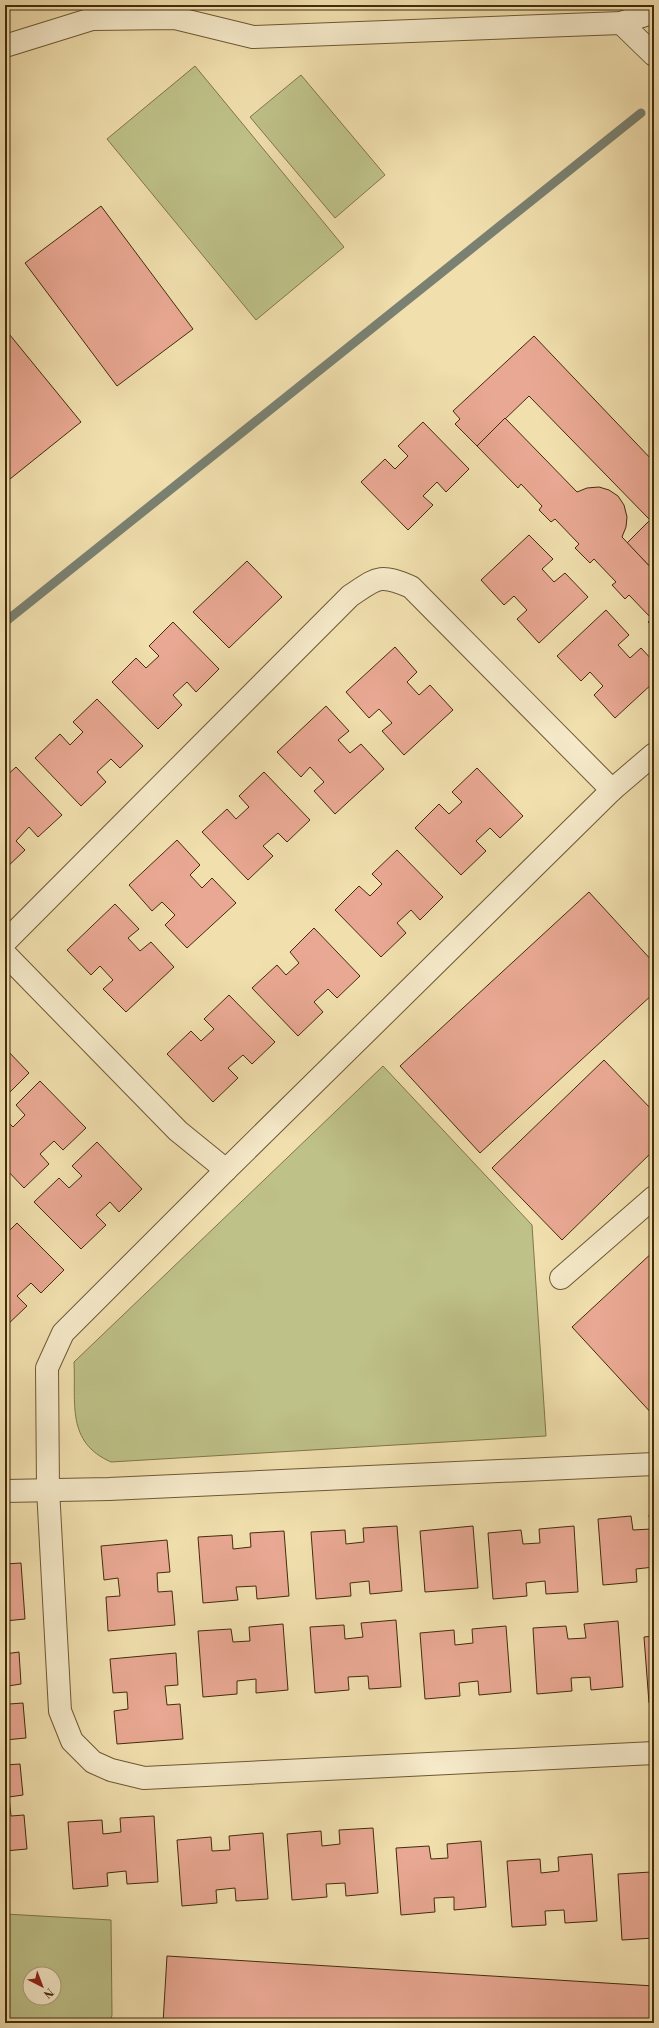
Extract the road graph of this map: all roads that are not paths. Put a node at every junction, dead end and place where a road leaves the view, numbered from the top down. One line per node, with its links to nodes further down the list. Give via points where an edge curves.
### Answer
1 (654, 12): 2 (street)
2 (621, 23): 3 (street, via 253,37 175,18 92,18); 4 (street)
3 (5, 46)
4 (654, 55)
5 (654, 754): 6 (street)
6 (612, 790): 7 (street, via 411,587 391,578 374,580 350,596); 9 (street)
7 (5, 942)
8 (5, 954): 9 (street, via 178,1131)
9 (226, 1170): 13 (street, via 63,1333 47,1368)
10 (654, 1197): 11 (street)
11 (562, 1278)
12 (654, 1464): 13 (street, via 117,1489)
13 (48, 1489): 14 (street); 15 (street, via 60,1711 72,1741 93,1762 111,1770 144,1778)
14 (5, 1491)
15 (654, 1753)

